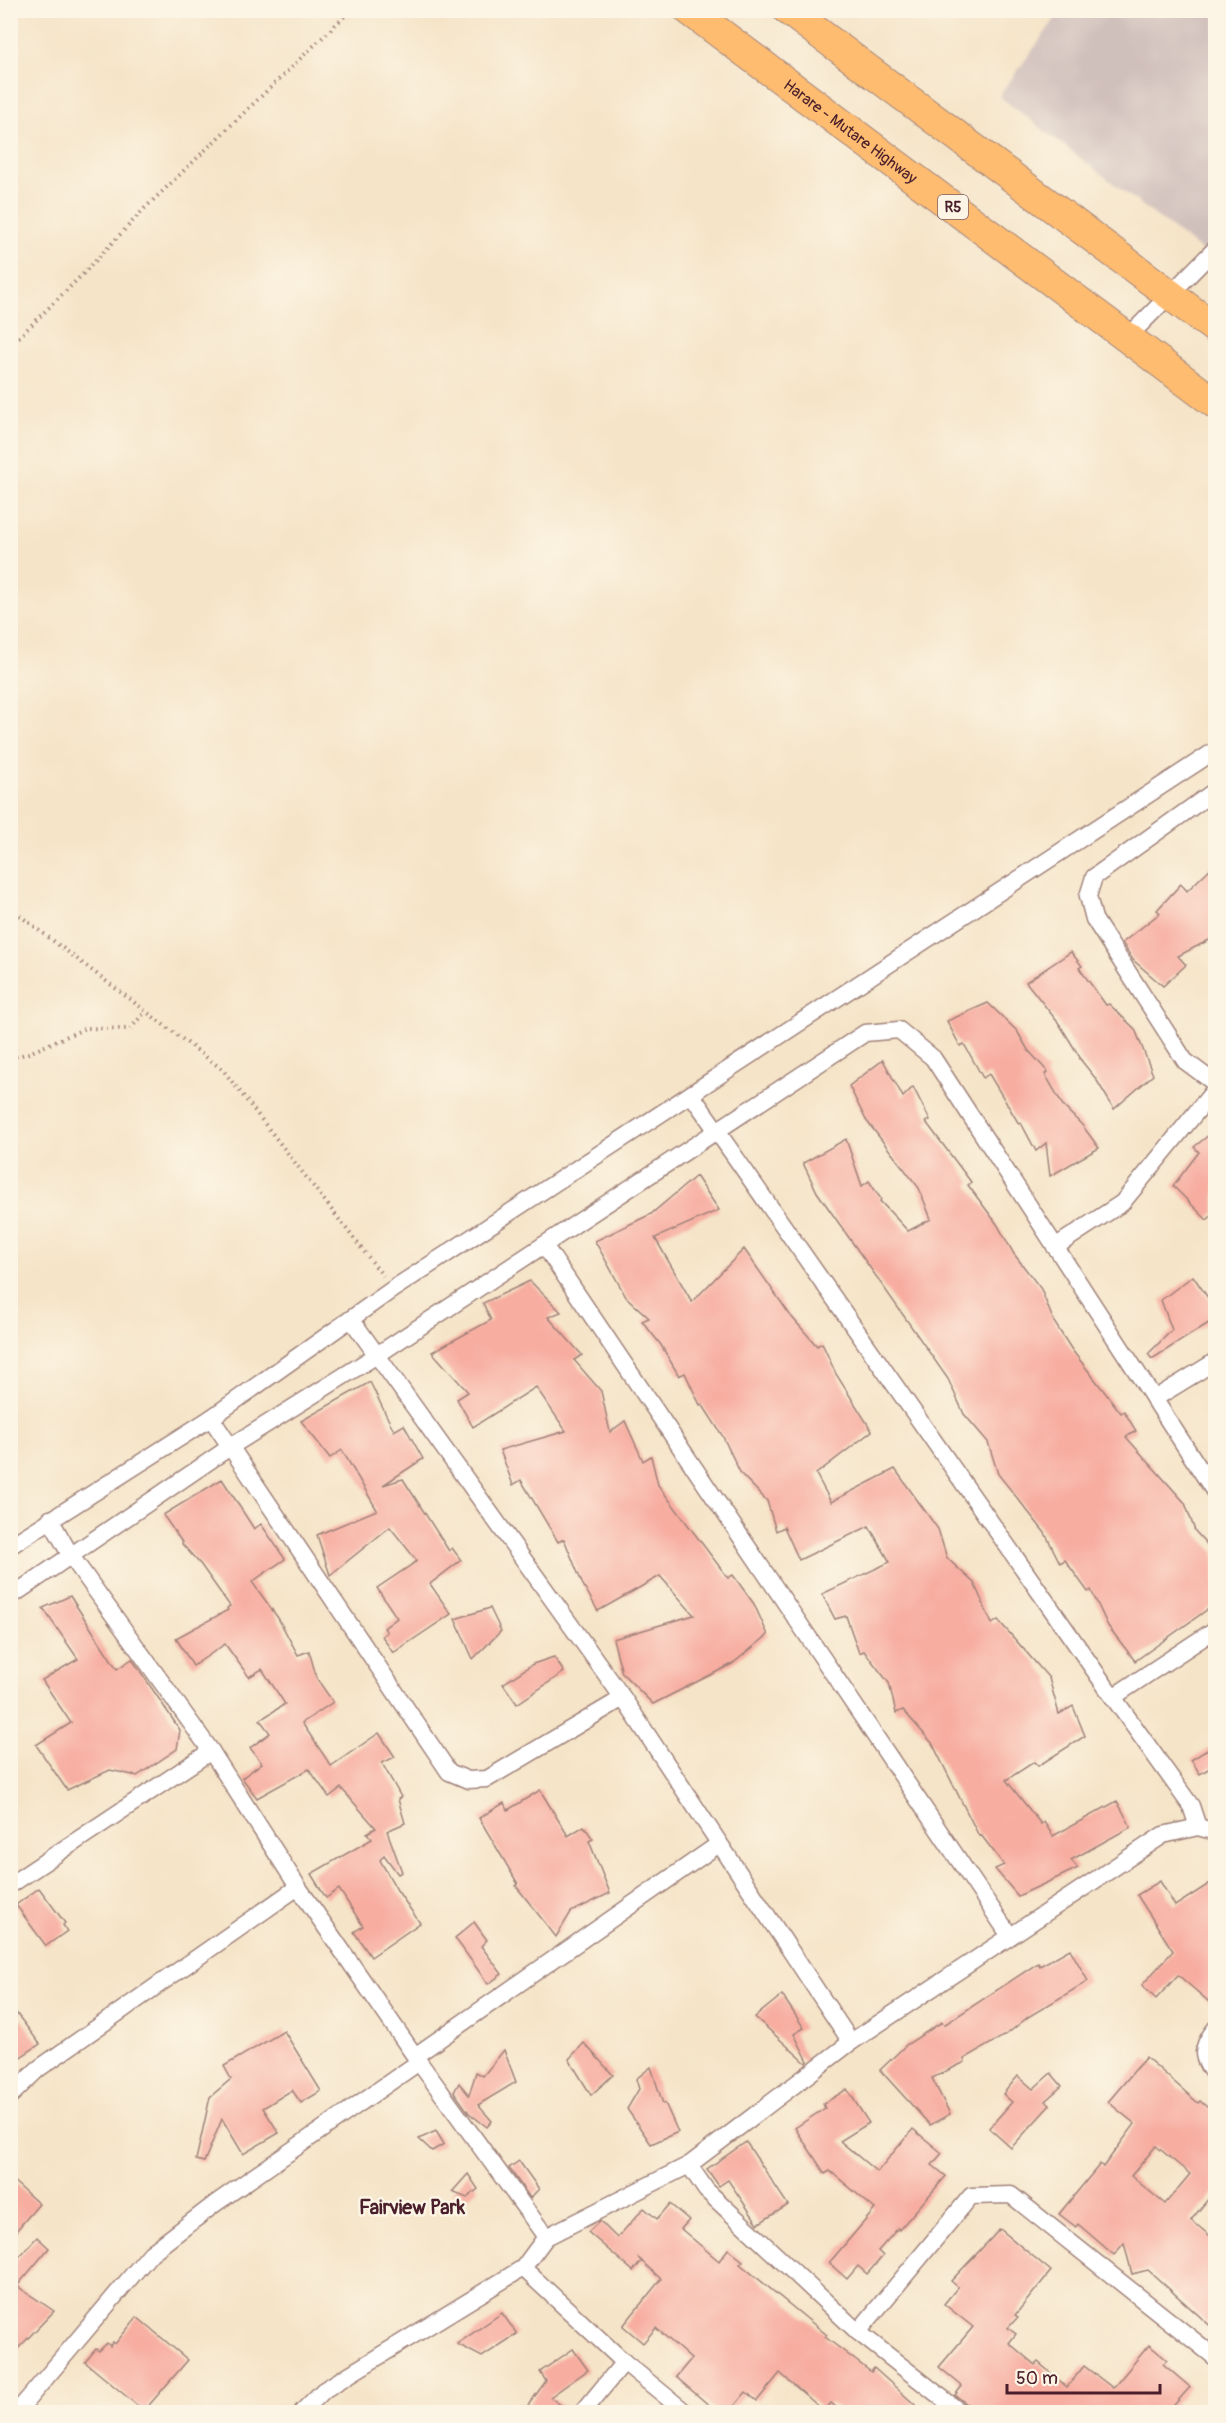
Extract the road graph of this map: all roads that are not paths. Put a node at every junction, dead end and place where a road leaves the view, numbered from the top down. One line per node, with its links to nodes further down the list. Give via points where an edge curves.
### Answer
1 (689, 10): 6 (highway, Harare - Mutare Highway / R5)
2 (788, 10): 4 (highway)
3 (1215, 248): 4 (street)
4 (1169, 294): 5 (highway); 6 (street)
5 (1215, 329)
6 (1128, 337): 7 (highway, Harare - Mutare Highway / R5)
7 (1215, 404)
8 (1215, 750): 11 (street)
9 (1215, 790): 10 (street, via 1094,877 1088,896 1094,919 1185,1061)
10 (1215, 1086): 14 (street, via 1122,1203)
11 (691, 1094): 12 (street); 15 (street)
12 (717, 1131): 13 (street); 14 (street, via 865,1033 899,1030 933,1058); 27 (street)
13 (544, 1245): 16 (street); 35 (street)
14 (1055, 1247): 18 (street)
15 (351, 1318): 16 (street); 19 (street)
16 (377, 1355): 20 (street); 28 (street)
17 (1215, 1361): 18 (street)
18 (1154, 1399): 21 (street)
19 (211, 1418): 20 (street); 22 (street)
20 (230, 1447): 24 (street); 28 (street, via 449,1773 468,1780 487,1779)
21 (1215, 1494)
22 (50, 1519): 23 (street); 24 (street)
23 (10, 1546)
24 (71, 1556): 25 (street); 29 (street)
25 (10, 1597)
26 (1215, 1629): 27 (street)
27 (1113, 1697): 30 (street, via 1191,1806)
28 (623, 1698): 32 (street)
29 (211, 1750): 33 (street); 34 (street)
30 (1198, 1827): 31 (street); 35 (street, via 1163,1835)
31 (1215, 1832)
32 (719, 1844): 37 (street); 38 (street)
33 (10, 1885)
34 (298, 1887): 38 (street); 40 (street, via 38,2070)
35 (1010, 1936): 37 (street)
36 (1215, 2028): 39 (street, via 1202,2054)
37 (851, 2042): 41 (street)
38 (417, 2059): 42 (street); 47 (street, via 151,2253)
39 (1215, 2077)
40 (10, 2096)
41 (689, 2165): 42 (street); 44 (street, via 706,2190)
42 (546, 2237): 43 (street)
43 (523, 2268): 46 (street); 48 (street, via 324,2390)
44 (858, 2332): 45 (street, via 971,2196 1011,2195); 51 (street)
45 (1215, 2358)
46 (624, 2362): 49 (street); 50 (street)
47 (18, 2412)
48 (302, 2412)
49 (583, 2412)
50 (685, 2412)
51 (960, 2412)

